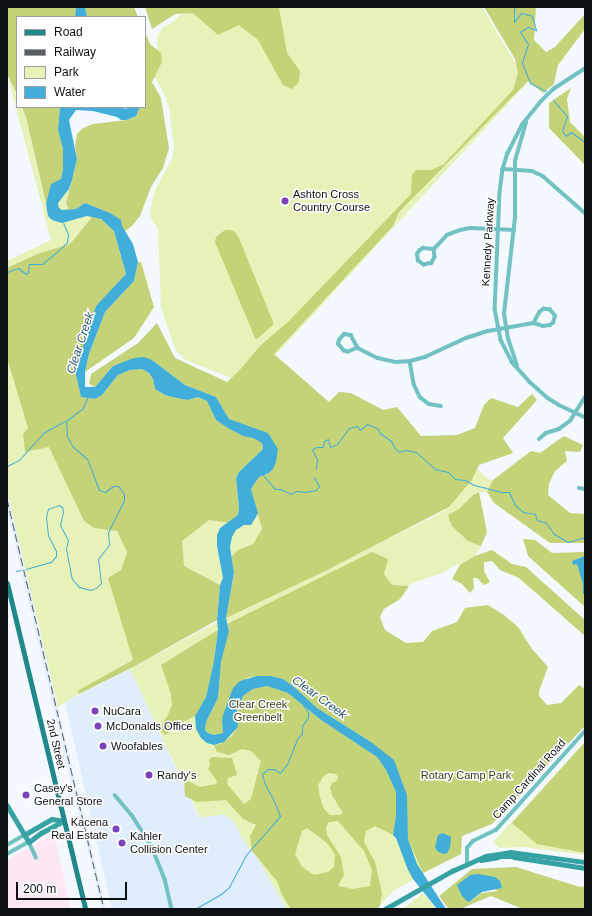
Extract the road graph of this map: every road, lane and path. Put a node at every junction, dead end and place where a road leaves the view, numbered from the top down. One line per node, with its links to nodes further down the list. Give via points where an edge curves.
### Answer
1 (585, 69): 2 (street, Kennedy Parkway, via 547,95)
2 (528, 117): 3 (street, Kennedy Parkway, via 512,144); 4 (street, Kennedy Parkway, via 517,148)
3 (503, 169): 4 (street); 6 (street, Kennedy Parkway)
4 (514, 170): 5 (street, via 532,171 543,176); 7 (street, Kennedy Parkway)
5 (585, 213)
6 (498, 229): 7 (street); 8 (street, via 460,230 447,235); 11 (street, Kennedy Parkway, via 495,309)
7 (514, 230): 10 (street, Kennedy Parkway, via 504,304)
8 (434, 249): 8 (street, via 435,257 432,263 424,265 418,261 419,251 423,248)
9 (534, 323): 9 (street, via 550,325 555,316 550,310 544,309); 10 (street)
10 (505, 328): 11 (street); 14 (street, Kennedy Parkway)
11 (498, 329): 13 (street, via 466,338); 14 (street, Kennedy Parkway, via 506,353)
12 (358, 348): 12 (street, via 344,351 340,348 339,340 344,334 351,335); 13 (street, via 384,360)
13 (410, 361): 16 (street, via 414,384 420,397 429,404)
14 (518, 369): 17 (street, Kennedy Parkway, via 548,398)
15 (585, 397): 17 (street)
16 (441, 406)
17 (576, 411): 18 (street, Kennedy Parkway); 19 (street, via 567,424)
18 (585, 417)
19 (539, 439)
20 (580, 488): 21 (street)
21 (585, 489)
22 (7, 583): 26 (main road, 2nd Street)
23 (585, 731): 33 (street, Camp Cardinal Road, via 496,830 473,841 467,848)
24 (115, 795): 36 (street, via 132,815 152,847 163,873)
25 (7, 805): 27 (street)
26 (64, 821): 27 (street, via 52,819); 28 (street); 35 (main road, 2nd Street)
27 (24, 835): 28 (street); 29 (street)
28 (28, 842): 30 (street); 31 (street)
29 (7, 845)
30 (7, 854)
31 (36, 857)
32 (585, 862): 33 (street, via 510,852 486,856)
33 (467, 863): 34 (street, via 498,857 514,857); 37 (street)
34 (585, 868)
35 (85, 909)
36 (172, 909)
37 (385, 909)

